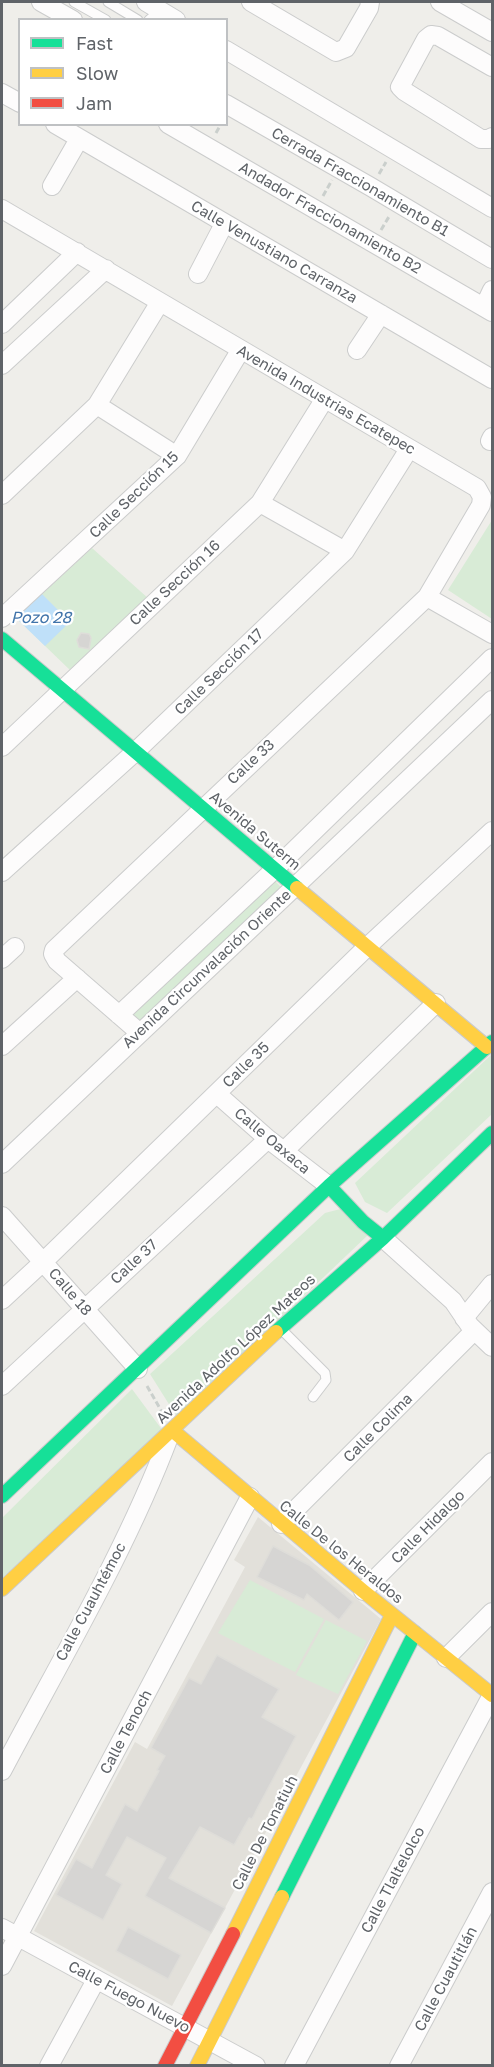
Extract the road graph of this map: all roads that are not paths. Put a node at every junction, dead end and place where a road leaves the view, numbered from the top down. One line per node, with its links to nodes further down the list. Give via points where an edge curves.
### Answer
1 (74, 2): 8 (lane)
2 (108, 2): 9 (lane)
3 (251, 2): 4 (street, via 336,52 346,48)
4 (370, 2)
5 (440, 2): 10 (street)
6 (47, 10): 7 (street)
7 (68, 18)
8 (102, 18)
9 (135, 18)
10 (492, 32)
11 (228, 51): 21 (street)
12 (492, 68): 18 (street, via 431,35 400,87 481,139)
13 (2, 93): 14 (street)
14 (18, 102)
15 (228, 105): 25 (street, Cerrada Fraccionamiento B1)
16 (58, 126): 19 (street, Calle Venustiano Carranza)
17 (171, 126): 30 (street, Andador Fraccionamiento B2)
18 (492, 137)
19 (80, 139): 20 (street); 23 (street, Calle Venustiano Carranza)
20 (52, 186)
21 (492, 208)
22 (2, 209): 24 (street, Avenida Industrias Ecatepec)
23 (224, 224): 27 (street); 31 (street, Calle Venustiano Carranza)
24 (77, 252): 26 (street, Avenida Industrias Ecatepec); 32 (street)
25 (492, 260)
26 (106, 269): 29 (street, Avenida Industrias Ecatepec); 35 (street)
27 (198, 274)
28 (492, 290): 30 (street)
29 (160, 302): 34 (street, Avenida Industrias Ecatepec); 38 (street)
30 (488, 309)
31 (381, 314): 33 (street); 36 (street, Calle Venustiano Carranza)
32 (2, 324)
33 (357, 350)
34 (240, 351): 37 (street, Avenida Industrias Ecatepec); 40 (street, Calle Sección 15)
35 (4, 358)
36 (492, 379)
37 (324, 400): 39 (street, Avenida Industrias Ecatepec); 42 (street, Calle Sección 16)
38 (97, 405): 40 (street); 41 (street)
39 (409, 449): 43 (street, Calle Sección 17); 44 (street, Avenida Industrias Ecatepec, via 477,488 483,497)
40 (177, 456): 45 (street, Calle Sección 15)
41 (2, 495)
42 (260, 503): 43 (street); 49 (street, Calle Sección 16)
43 (345, 551): 52 (street, Calle Sección 17)
44 (427, 597): 46 (street); 53 (street, Calle 33)
45 (2, 618)
46 (492, 634)
47 (2, 639): 49 (street, Avenida Suterm)
48 (492, 658): 55 (street, Avenida Circunvalación Oriente)
49 (61, 690): 51 (street, Calle Sección 16); 52 (street, Avenida Suterm)
50 (492, 700): 57 (street, Avenida Circunvalación Oriente)
51 (2, 747)
52 (135, 752): 53 (street, Avenida Suterm); 56 (street, Calle Sección 17)
53 (202, 808): 55 (street, Avenida Suterm); 59 (street, Calle 33, via 56,946 53,954 57,961)
54 (492, 831): 58 (street, Calle 35)
55 (275, 868): 57 (street, Avenida Suterm); 61 (street, Avenida Circunvalación Oriente)
56 (2, 872)
57 (295, 886): 58 (street, Avenida Suterm); 62 (street, Avenida Circunvalación Oriente)
58 (368, 946): 60 (street, Avenida Suterm); 65 (street, Calle 35)
59 (76, 978): 61 (street); 64 (street)
60 (436, 1004): 63 (street, Avenida Suterm); 68 (street)
61 (119, 1015): 62 (street)
62 (140, 1033): 69 (street, Avenida Circunvalación Oriente)
63 (490, 1045): 70 (street)
64 (2, 1046)
65 (217, 1094): 67 (street, Calle Oaxaca); 73 (street, Calle 35)
66 (492, 1133): 72 (street, Avenida Adolfo López Mateos)
67 (268, 1139): 68 (street, Calle Oaxaca); 76 (street, Calle 37)
68 (284, 1151): 70 (street, Calle Oaxaca)
69 (2, 1164)
70 (329, 1186): 72 (street); 80 (street)
71 (2, 1216): 73 (street, Calle 18)
72 (383, 1238): 77 (street, via 453,1301); 78 (street, Avenida Adolfo López Mateos)
73 (43, 1262): 75 (street, Calle 35); 76 (street, Calle 18)
74 (492, 1284): 77 (street, Calle Colima)
75 (2, 1300)
76 (84, 1309): 80 (street, Calle 18); 81 (street, Calle 37)
77 (469, 1324): 79 (street); 87 (street, Calle Colima)
78 (280, 1328): 82 (lane, via 326,1373 326,1380); 83 (street, Avenida Adolfo López Mateos)
79 (492, 1347)
80 (138, 1369): 85 (street)
81 (2, 1386)
82 (313, 1397)
83 (172, 1430): 86 (street, Calle De los Heraldos); 88 (street, Avenida Adolfo López Mateos); 95 (street, Calle Cuauhtémoc, via 152,1483)
84 (492, 1462): 89 (street, Calle Hidalgo)
85 (2, 1496)
86 (249, 1497): 87 (street, Calle De los Heraldos); 97 (street, Calle Tenoch)
87 (281, 1524): 89 (street, Calle De los Heraldos)
88 (2, 1589)
89 (363, 1591): 91 (street, Calle De los Heraldos)
90 (492, 1612): 93 (street)
91 (392, 1615): 92 (street, Calle De los Heraldos); 100 (street, Calle De Tonatiuh)
92 (415, 1634): 93 (street, Calle De los Heraldos); 101 (street)
93 (446, 1658): 94 (street, Calle De los Heraldos)
94 (492, 1695): 106 (street, Calle Tlaltelolco)
95 (2, 1771)
96 (492, 1892): 107 (street, Calle Cuautitlán)
97 (9, 1933): 98 (street, Calle Tenoch); 99 (street, Calle Fuego Nuevo)
98 (2, 1966)
99 (96, 1980): 100 (street, Calle Fuego Nuevo); 102 (street)
100 (186, 2028): 101 (street, Calle Fuego Nuevo); 103 (street, Calle De Tonatiuh)
101 (210, 2042): 104 (street); 105 (street, Calle Fuego Nuevo)
102 (49, 2066)
103 (165, 2066)
104 (197, 2066)
105 (256, 2066)
106 (294, 2066)
107 (399, 2066)

